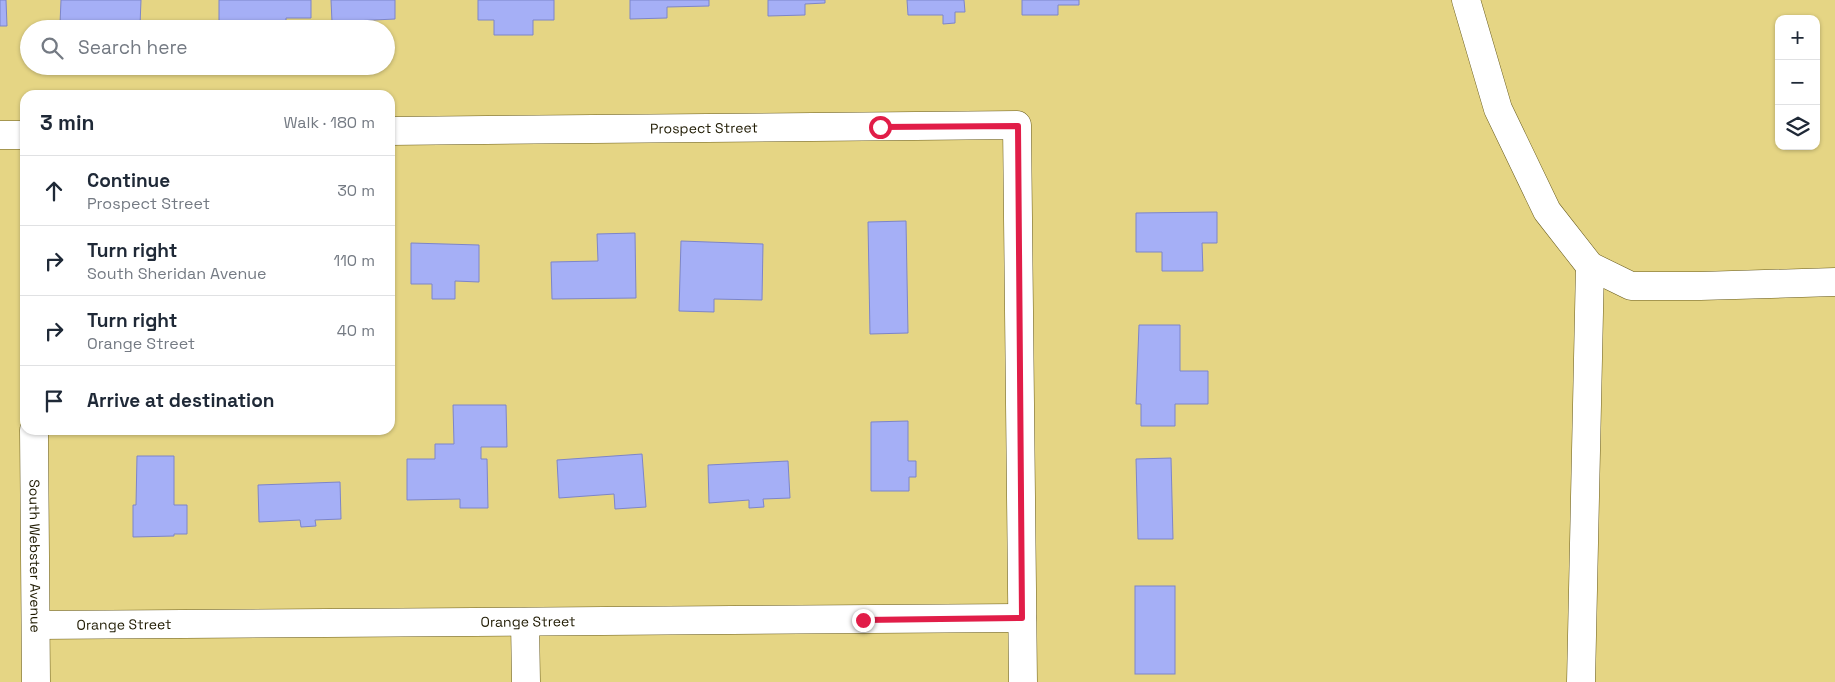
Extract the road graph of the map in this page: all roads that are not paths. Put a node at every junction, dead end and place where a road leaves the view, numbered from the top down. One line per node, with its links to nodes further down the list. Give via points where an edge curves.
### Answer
1 (1466, 0): 5 (street, via 1498,109 1546,210)
2 (395, 131): 8 (street, Prospect Street, via 1018,126)
3 (0, 135): 4 (street)
4 (20, 135)
5 (1590, 266): 6 (street, via 1631,286); 14 (street)
6 (1835, 282)
7 (34, 435): 10 (street, South Webster Avenue)
8 (1022, 618): 9 (street, Orange Street); 13 (street)
9 (525, 622): 10 (street, Orange Street); 12 (street)
10 (36, 625): 11 (street, South Webster Avenue)
11 (36, 682)
12 (526, 682)
13 (1023, 682)
14 (1582, 682)

